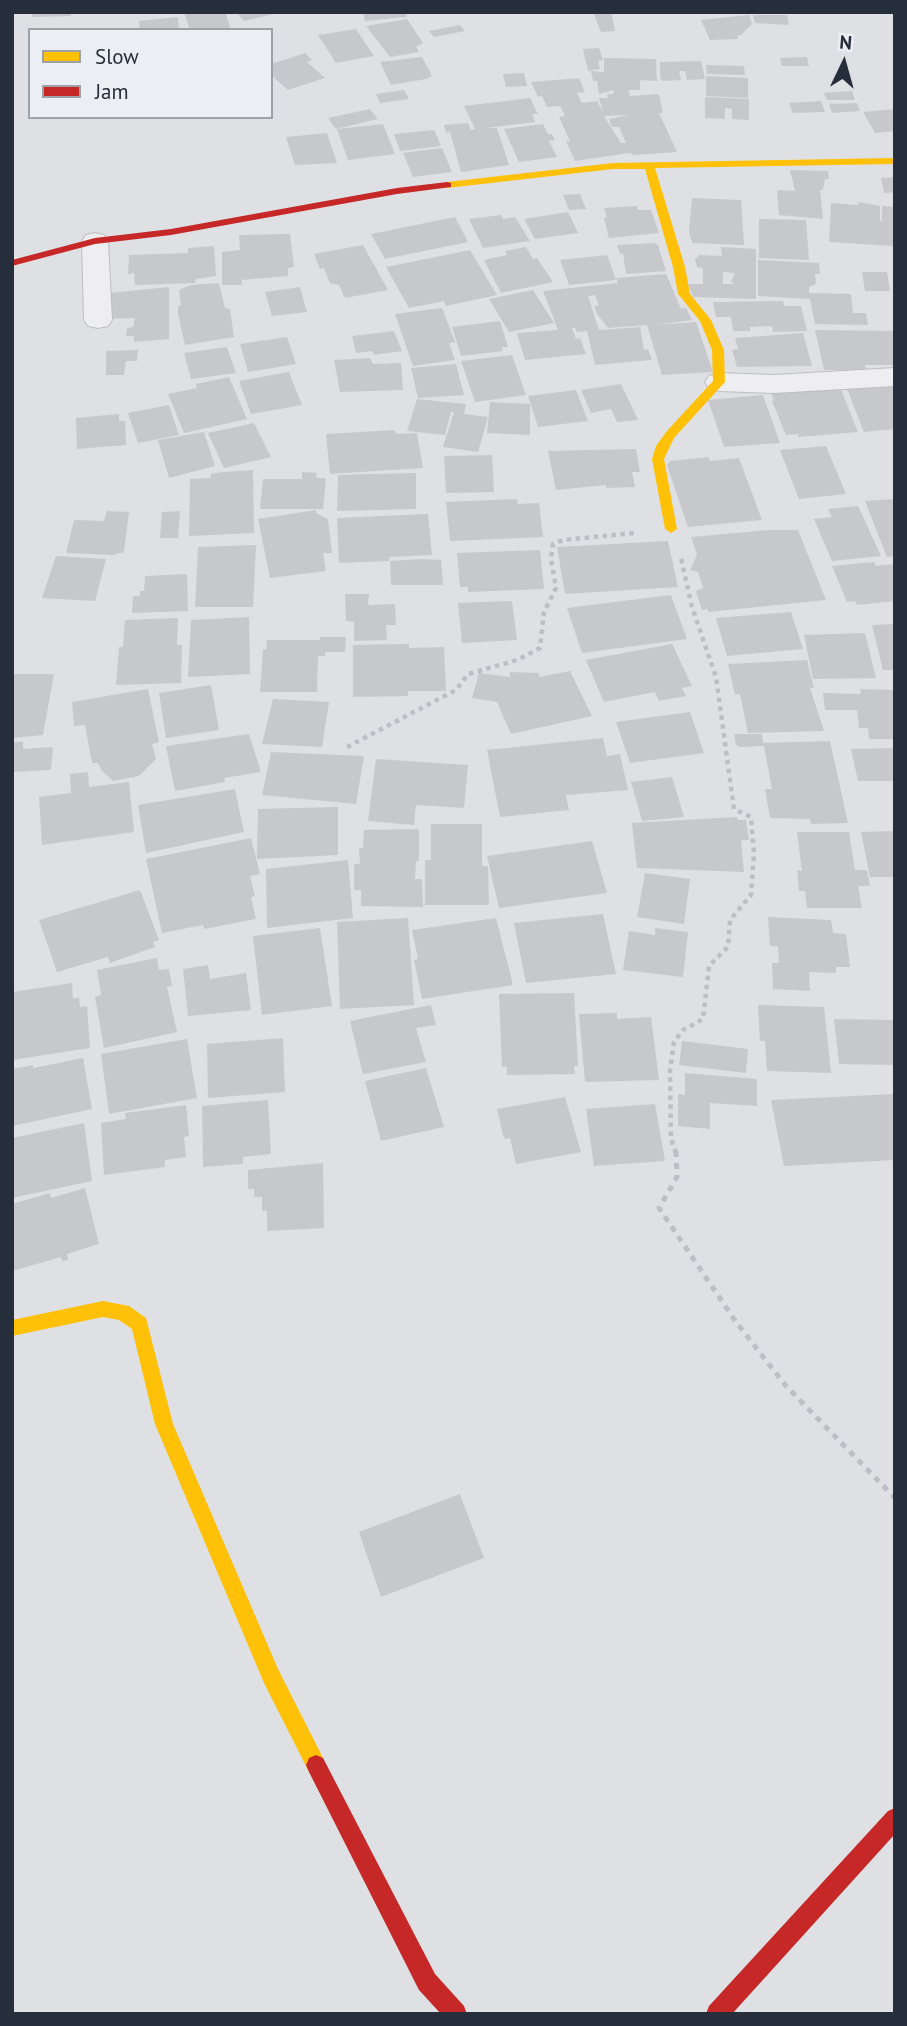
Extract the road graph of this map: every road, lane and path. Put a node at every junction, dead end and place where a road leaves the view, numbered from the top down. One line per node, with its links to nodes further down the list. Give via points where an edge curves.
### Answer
1 (895, 161): 2 (street)
2 (649, 165): 3 (street, via 397,191 171,232); 7 (street, via 684,294 705,320 718,350)
3 (95, 241): 4 (street); 5 (street)
4 (12, 263)
5 (98, 320)
6 (895, 377): 7 (street, via 774,384)
7 (719, 382): 8 (street, via 662,446 658,459)
8 (671, 529): 9 (path, via 553,544 556,588 544,612 540,648 468,674 456,690); 11 (path, via 716,677 734,809 751,817 754,853 751,895 730,920 728,947 709,966 703,1019 683,1030 674,1042 671,1139 677,1177 659,1208 736,1322 786,1386)
9 (347, 747)
10 (12, 1328): 13 (street, via 103,1309 123,1312 140,1324 164,1424 271,1676 427,1982)
11 (895, 1499)
12 (895, 1818): 14 (street)
13 (456, 2014)
14 (717, 2014)

